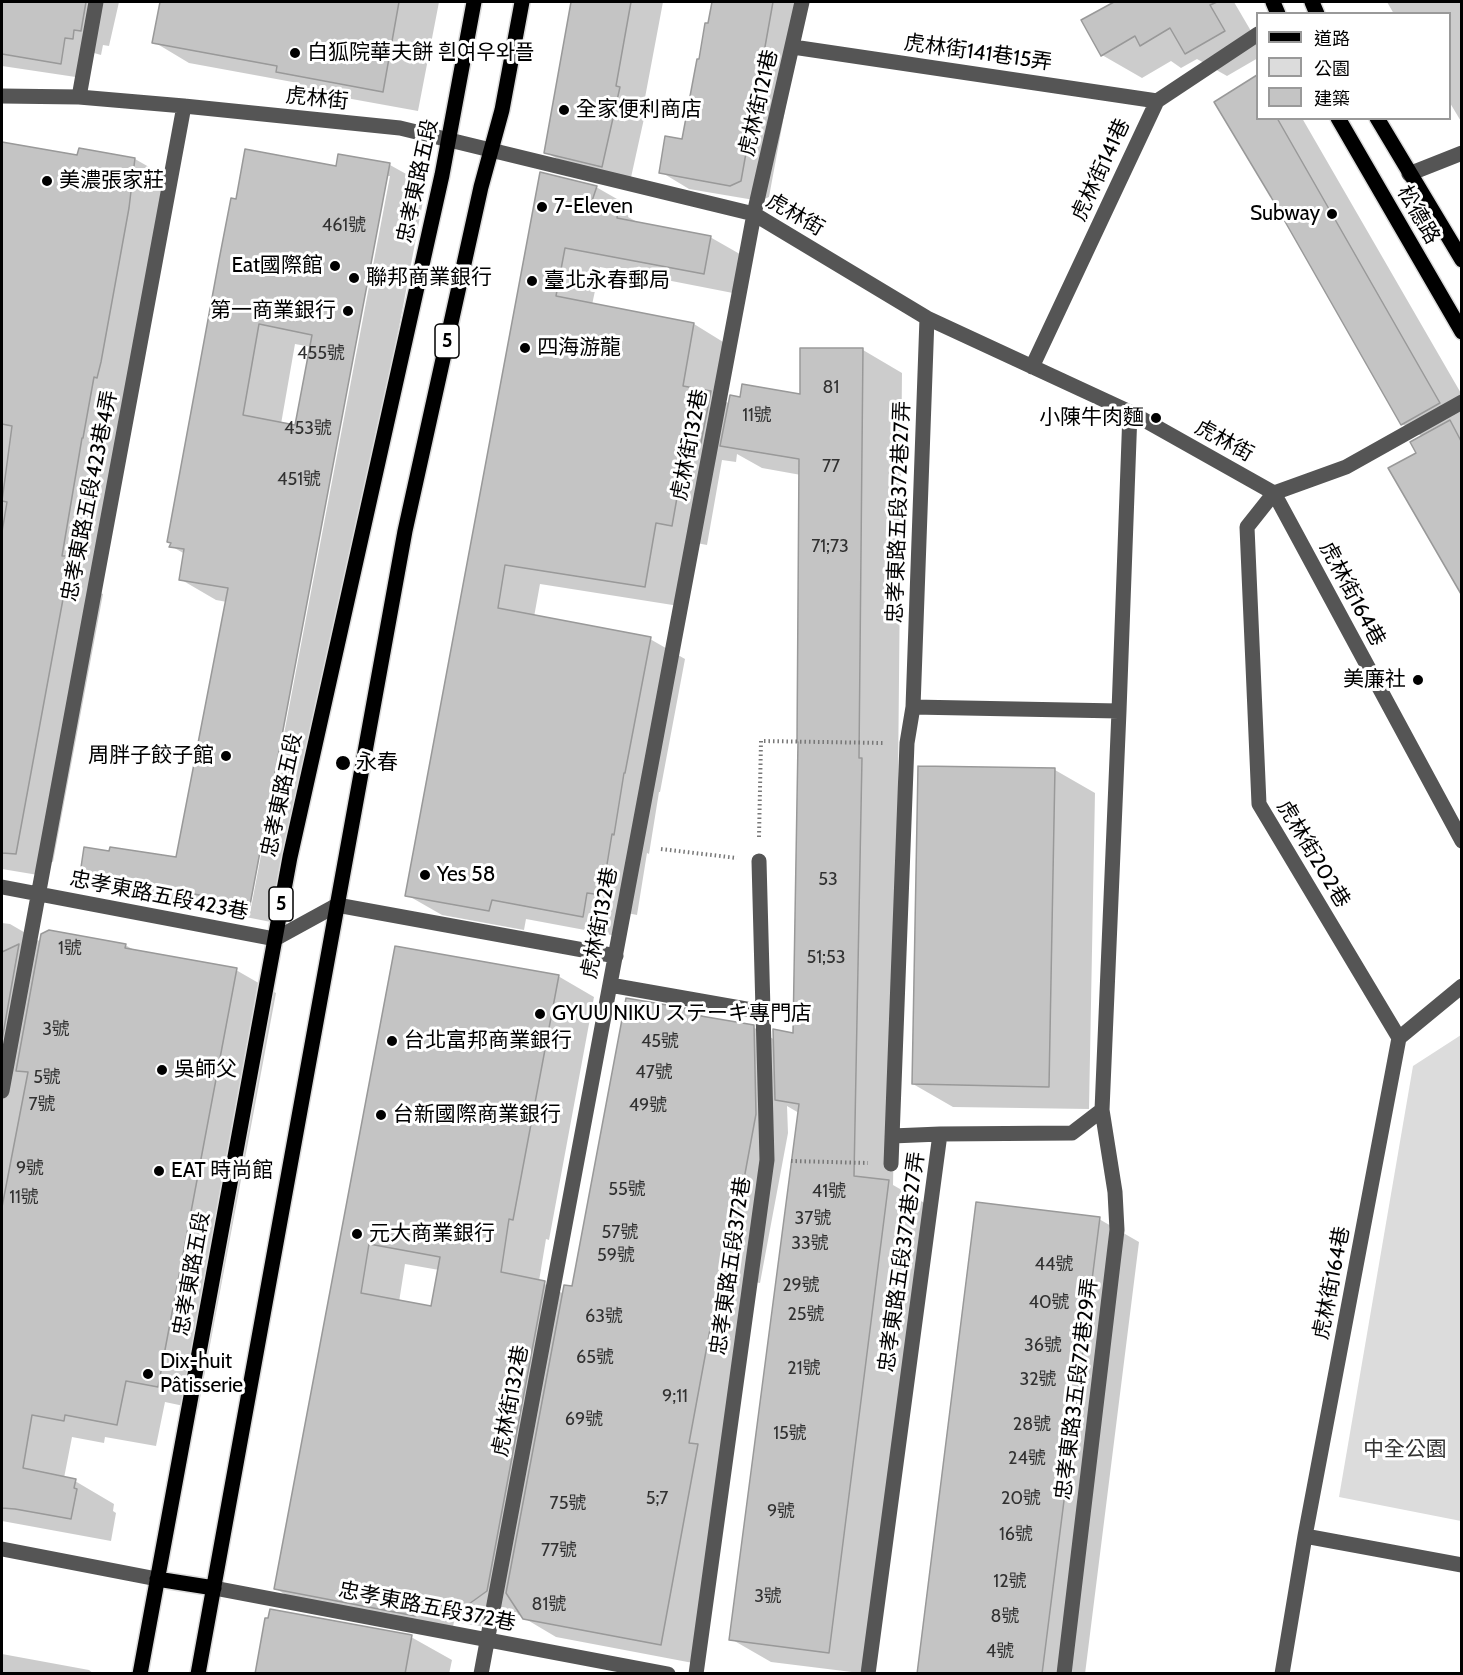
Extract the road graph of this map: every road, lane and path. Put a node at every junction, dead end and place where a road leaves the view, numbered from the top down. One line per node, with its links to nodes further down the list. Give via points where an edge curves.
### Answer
1 (96, 2): 8 (street)
2 (474, 2): 13 (main road, 忠孝東路五段 / 5)
3 (522, 2): 14 (main road, 5)
4 (802, 2): 6 (street, 虎林街121巷)
5 (1256, 35): 9 (street)
6 (793, 47): 9 (street, 虎林街141巷15弄); 17 (street, 虎林街121巷)
7 (2, 96): 8 (street, 虎林街)
8 (79, 97): 10 (street, 虎林街)
9 (1157, 101): 21 (street, 虎林街141巷)
10 (184, 106): 13 (street, 虎林街, via 400,128); 32 (street, 忠孝東路五段423巷4弄)
11 (1339, 120): 20 (main road, 松德路)
12 (1378, 120): 16 (main road, 松德路)
13 (448, 140): 14 (street, 虎林街); 34 (main road, 忠孝東路五段 / 5)
14 (492, 151): 17 (street, 虎林街); 33 (main road, 5, via 405,531)
15 (1461, 153): 16 (street)
16 (1409, 174): 18 (main road, 松德路)
17 (754, 214): 19 (street, 虎林街); 29 (street, 虎林街132巷)
18 (1461, 260)
19 (927, 318): 21 (street, 虎林街); 25 (street, 忠孝東路五段372巷27弄)
20 (1461, 332)
21 (1032, 367): 23 (street, 虎林街)
22 (1461, 402): 24 (street, via 1346,467)
23 (1130, 412): 24 (street, 虎林街); 26 (street)
24 (1274, 493): 28 (street, 虎林街164巷); 39 (street, 虎林街202巷, via 1247,527 1259,804)
25 (913, 707): 26 (street); 27 (street, 忠孝東路五段372巷27弄)
26 (1119, 711): 41 (street)
27 (907, 743): 30 (path, via 761,741); 43 (street, 忠孝東路五段372巷27弄)
28 (1461, 841)
29 (636, 846): 30 (path); 35 (street, 虎林街132巷)
30 (759, 861): 38 (street, 忠孝東路五段372巷)
31 (2, 887): 32 (street, 忠孝東路五段423巷)
32 (37, 894): 34 (street, 忠孝東路五段423巷); 40 (street, 忠孝東路五段423巷4弄)
33 (337, 905): 34 (street); 35 (street); 50 (main road, 5)
34 (275, 939): 49 (main road, 忠孝東路五段 / 5)
35 (616, 956): 36 (street, 虎林街132巷)
36 (610, 985): 38 (street); 51 (street, 虎林街132巷)
37 (1461, 986): 39 (street)
38 (764, 1012): 44 (street, 忠孝東路五段372巷)
39 (1399, 1038): 46 (street, 虎林街164巷)
40 (2, 1091)
41 (1102, 1110): 42 (street, 忠孝東路五段372巷27弄, via 1072,1132); 58 (street, 忠孝東路3五段72巷29弄, via 1117,1230)
42 (940, 1134): 43 (street); 57 (street, 忠孝東路五段372巷27弄)
43 (892, 1136): 45 (street, 忠孝東路五段372巷27弄)
44 (767, 1160): 45 (path); 56 (street, 忠孝東路五段372巷)
45 (891, 1164)
46 (1305, 1536): 48 (street); 59 (street, 虎林街164巷)
47 (2, 1550): 49 (street)
48 (1461, 1564)
49 (157, 1579): 50 (main road); 52 (main road, 忠孝東路五段 / 5)
50 (214, 1588): 51 (street, 忠孝東路五段372巷); 53 (main road, 5)
51 (488, 1640): 54 (street, 虎林街132巷); 55 (street, 忠孝東路五段372巷)
52 (140, 1674)
53 (198, 1674)
54 (481, 1674)
55 (668, 1674)
56 (696, 1674)
57 (868, 1674)
58 (1064, 1674)
59 (1282, 1674)

